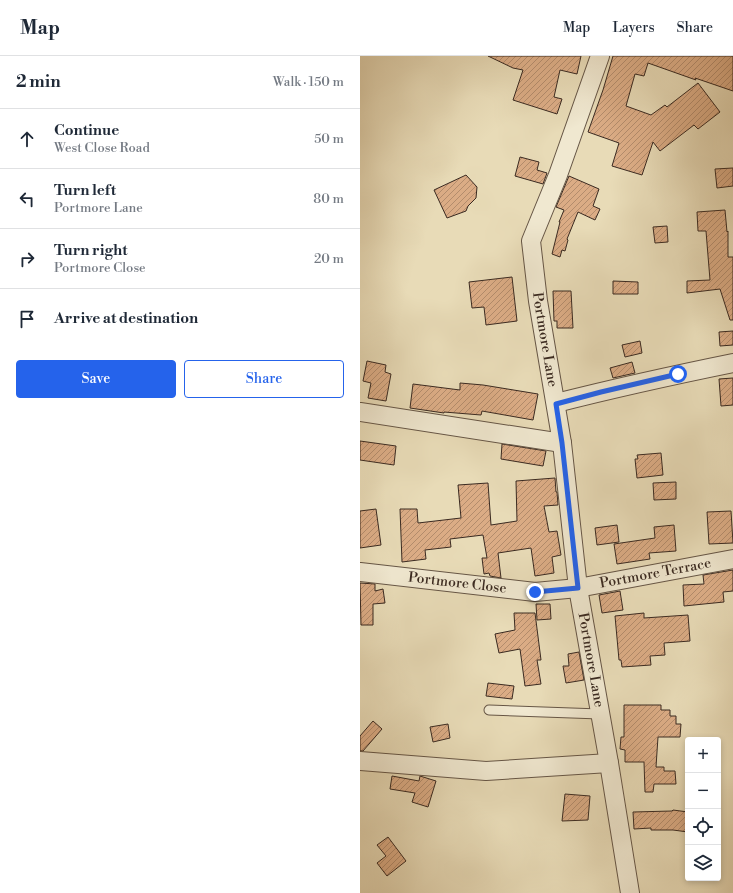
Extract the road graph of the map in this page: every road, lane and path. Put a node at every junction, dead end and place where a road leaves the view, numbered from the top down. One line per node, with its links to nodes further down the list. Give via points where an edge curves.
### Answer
1 (600, 56): 3 (street, Portmore Lane, via 558,175 531,241 538,301)
2 (733, 363): 3 (street)
3 (556, 404): 5 (street, Portmore Lane)
4 (360, 412): 5 (street)
5 (562, 443): 8 (street, Portmore Lane)
6 (733, 559): 8 (street, Portmore Terrace)
7 (360, 572): 8 (street, Portmore Close, via 535,592)
8 (578, 588): 10 (street, Portmore Lane)
9 (489, 710): 10 (lane)
10 (600, 714): 12 (street, Portmore Lane)
11 (360, 761): 12 (street, via 486,771)
12 (609, 763): 13 (street, Portmore Lane)
13 (630, 893)

